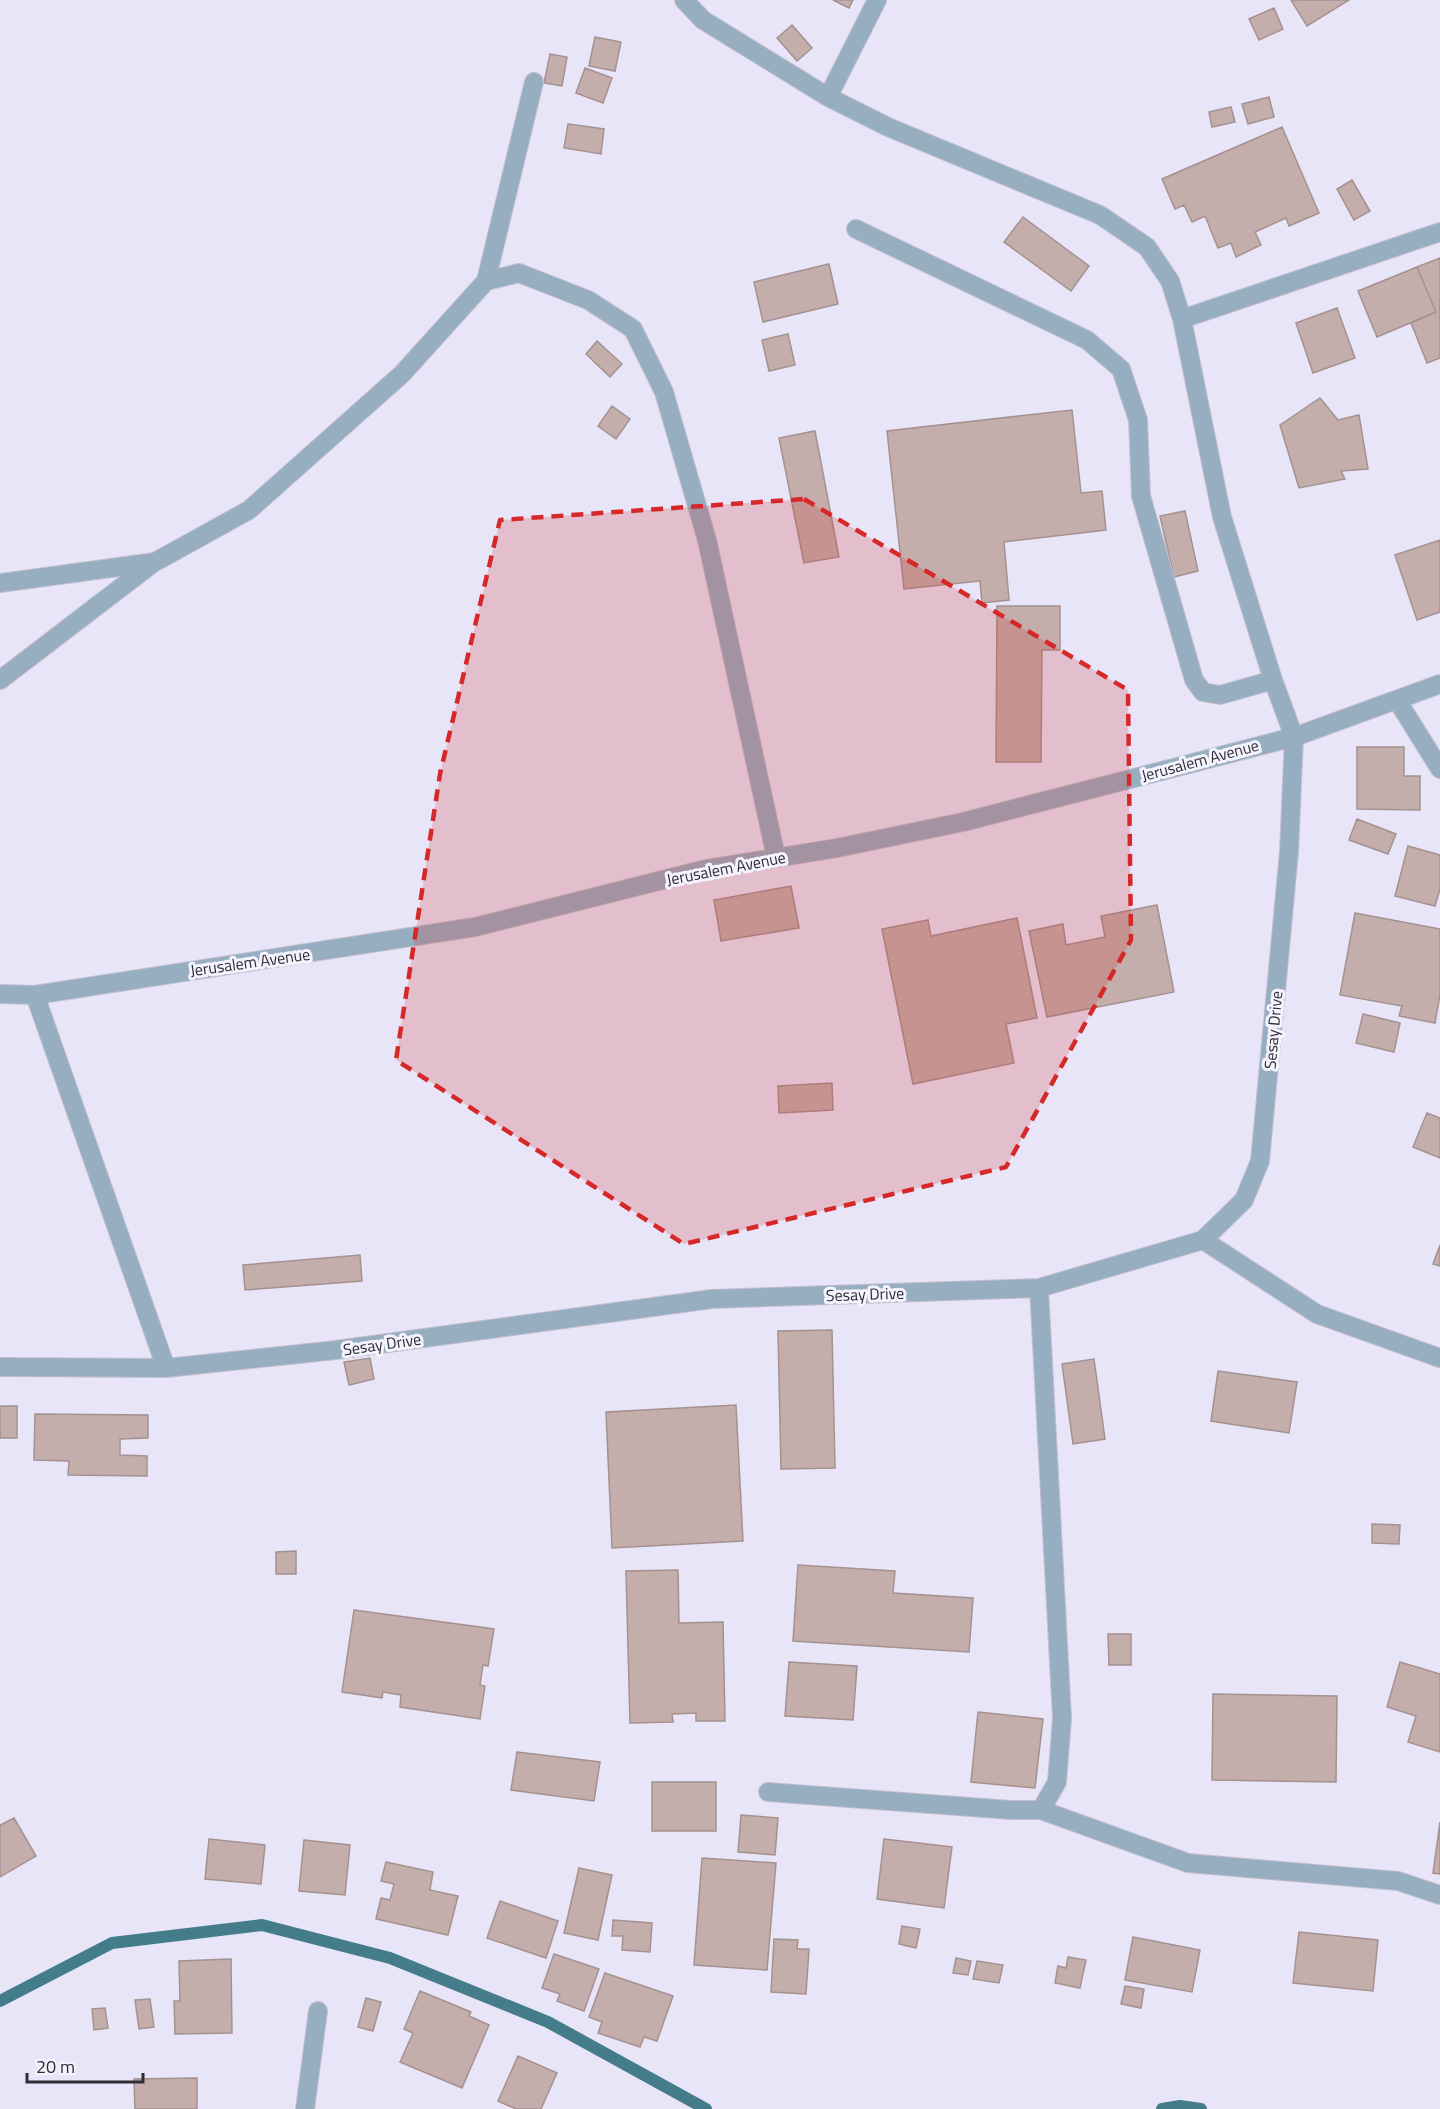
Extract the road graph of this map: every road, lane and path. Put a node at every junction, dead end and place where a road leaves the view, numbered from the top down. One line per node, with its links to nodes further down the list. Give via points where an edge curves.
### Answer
1 (684, 0): 4 (street, via 703,20)
2 (877, 0): 4 (street)
3 (534, 82): 7 (street)
4 (828, 96): 8 (street, via 888,127 1100,215 1147,246 1170,281)
5 (856, 229): 12 (street, via 1087,340 1121,369 1138,420 1141,496 1194,680 1203,692 1220,695)
6 (1440, 232): 8 (street)
7 (486, 281): 9 (street, via 402,374 258,503); 17 (street, via 519,273 588,300 633,329 664,392 707,540)
8 (1182, 319): 12 (street, via 1222,517)
9 (155, 562): 10 (street); 11 (street)
10 (0, 583)
11 (0, 680)
12 (1273, 680): 15 (street)
13 (1440, 684): 14 (street, Jerusalem Avenue)
14 (1397, 700): 15 (street, Jerusalem Avenue); 16 (street)
15 (1294, 737): 17 (street, Jerusalem Avenue, via 963,822); 20 (street, Sesay Drive, via 1290,852 1260,1161 1244,1200)
16 (1440, 769)
17 (776, 857): 19 (street, Jerusalem Avenue, via 706,869 475,927)
18 (0, 994): 19 (street, Jerusalem Avenue)
19 (35, 995): 24 (street)
20 (1203, 1240): 21 (street, Sesay Drive); 22 (street, via 1317,1314)
21 (1040, 1288): 24 (street, Sesay Drive, via 712,1299 336,1350); 26 (street, via 1062,1718 1057,1782)
22 (1440, 1358)
23 (0, 1367): 24 (street, Sesay Drive)
24 (166, 1368)
25 (768, 1792): 26 (street)
26 (1041, 1810): 27 (street, via 1188,1863 1398,1881)
27 (1440, 1894)
28 (318, 2011): 29 (street)
29 (305, 2109)

